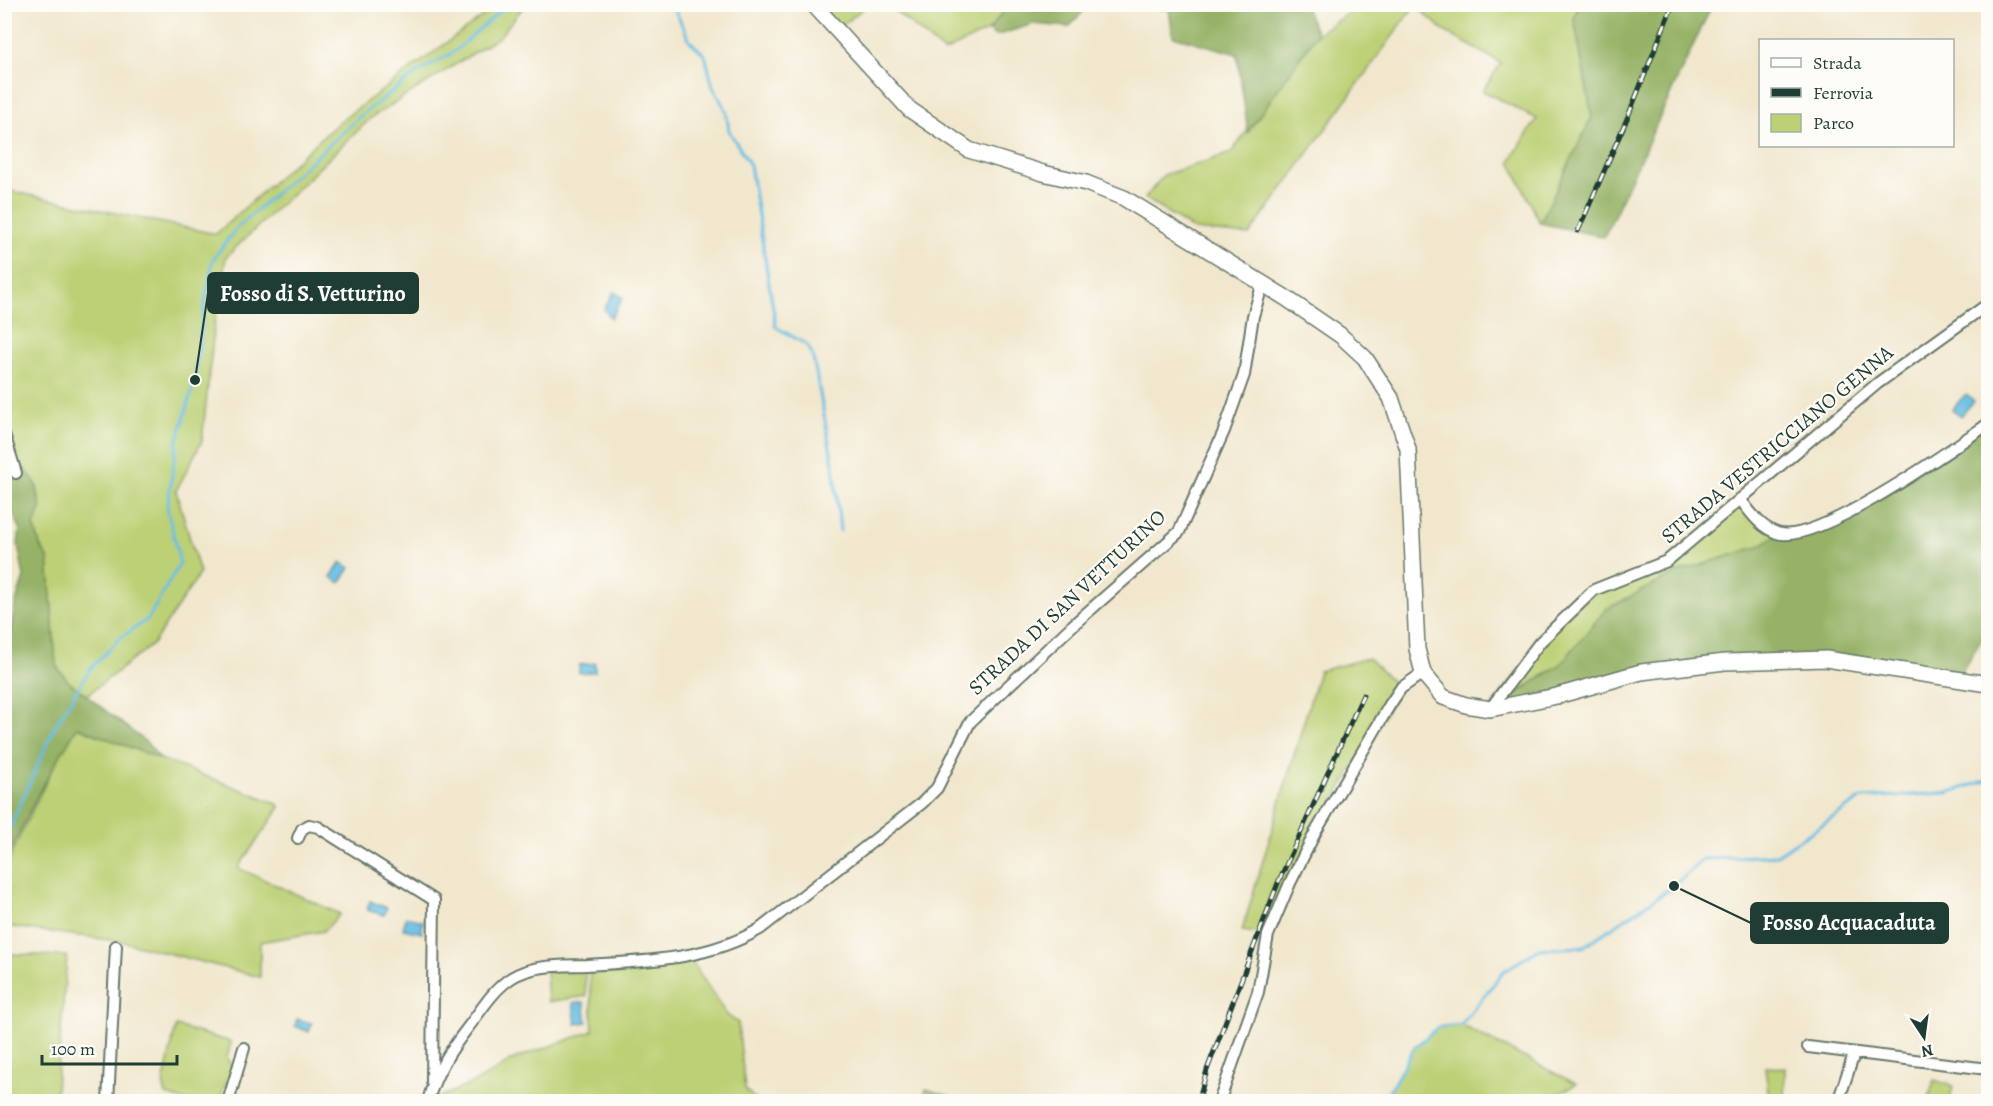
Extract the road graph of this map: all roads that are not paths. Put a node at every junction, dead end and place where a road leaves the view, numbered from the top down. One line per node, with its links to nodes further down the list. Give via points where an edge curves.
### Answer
1 (813, 4): 2 (street, via 909,109 969,150 1086,183 1124,198)
2 (1263, 283): 8 (street, via 1365,358 1391,398 1408,449 1417,649); 17 (street, STRADA DI SAN VETTURINO, via 1253,316 1244,375 1179,532 970,722 937,788 922,803 738,942 688,956 546,967 513,977 497,989 463,1034)
3 (1989, 304): 7 (street, STRADA VESTRICCIANO GENNA, via 1878,383)
4 (1989, 424): 7 (street, via 1881,496 1811,529 1779,534 1758,522)
5 (4, 434): 6 (street)
6 (16, 473)
7 (1740, 499): 10 (street, STRADA VESTRICCIANO GENNA, via 1667,561 1594,590 1540,642)
8 (1423, 674): 10 (street, via 1443,697); 21 (street, via 1401,688 1389,706 1290,883 1268,935 1258,992)
9 (1989, 684): 10 (street, via 1826,659 1725,662 1641,672 1557,696)
10 (1490, 709)
11 (298, 838): 17 (street, via 309,825 318,827 434,900)
12 (116, 946): 18 (street)
13 (1808, 1047): 15 (street)
14 (244, 1048): 19 (street)
15 (1854, 1054): 16 (street); 22 (street)
16 (1989, 1069)
17 (432, 1085): 20 (street, STRADA DI SAN VETTURINO)
18 (108, 1101)
19 (228, 1101)
20 (428, 1101)
21 (1219, 1101)
22 (1838, 1101)

